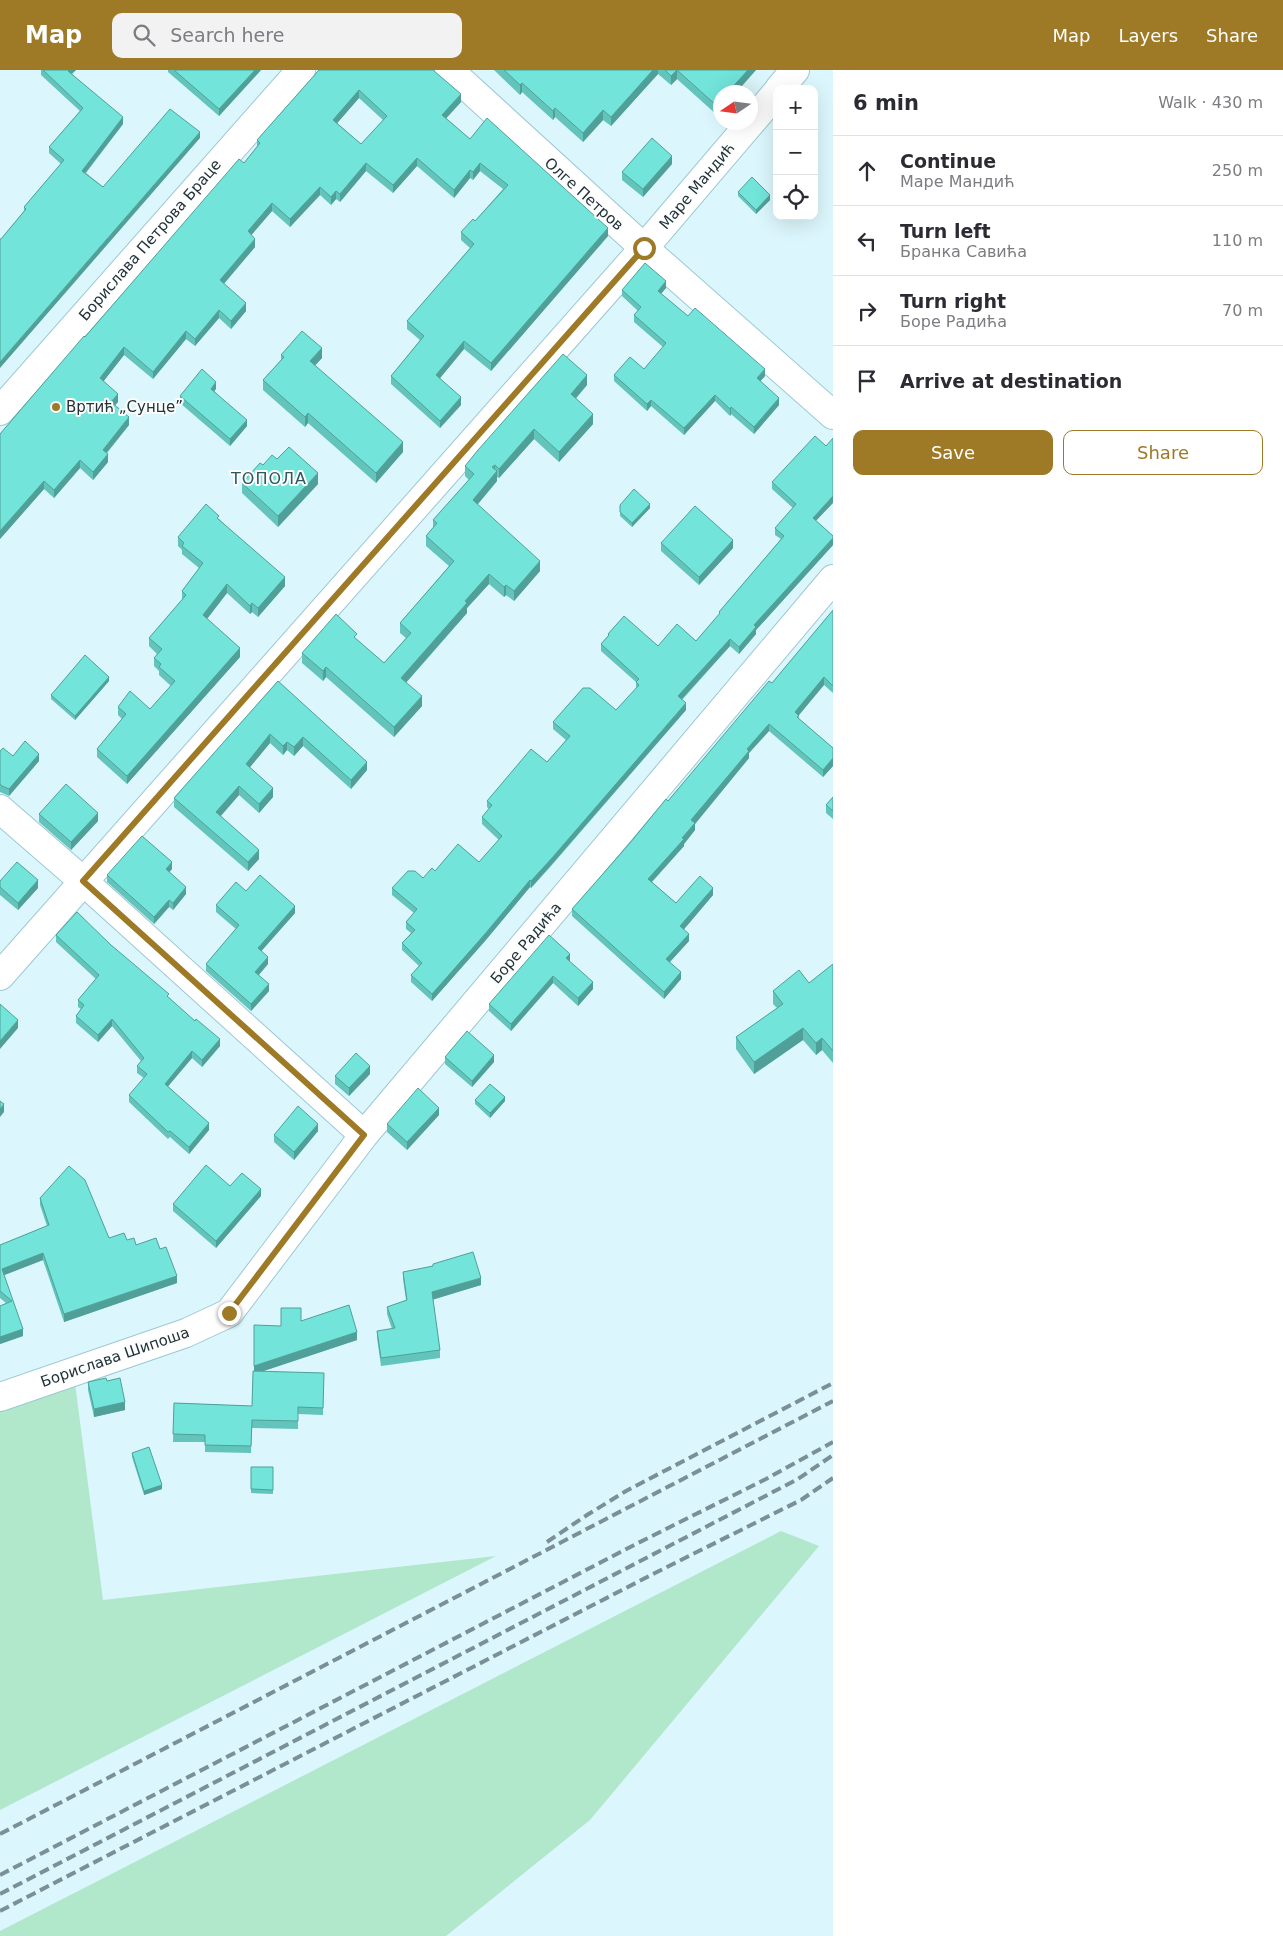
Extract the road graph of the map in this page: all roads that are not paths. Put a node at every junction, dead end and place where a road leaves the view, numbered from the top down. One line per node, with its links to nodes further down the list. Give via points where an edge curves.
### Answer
1 (301, 70): 7 (street, Борислава Петрова Браце)
2 (449, 70): 6 (street, Олге Петров)
3 (795, 70): 4 (street)
4 (782, 85)
5 (773, 97): 6 (street, Маре Мандић)
6 (644, 248): 8 (street, Олге Петров); 11 (street, Маре Мандић)
7 (0, 410)
8 (833, 415)
9 (833, 579): 13 (street, Боре Радића)
10 (0, 809): 11 (street)
11 (83, 881): 12 (street, Маре Мандић); 13 (street)
12 (0, 976)
13 (364, 1135): 14 (street, Боре Радића)
14 (229, 1313): 15 (street, Борислава Шипоша, via 186,1333)
15 (0, 1397)

